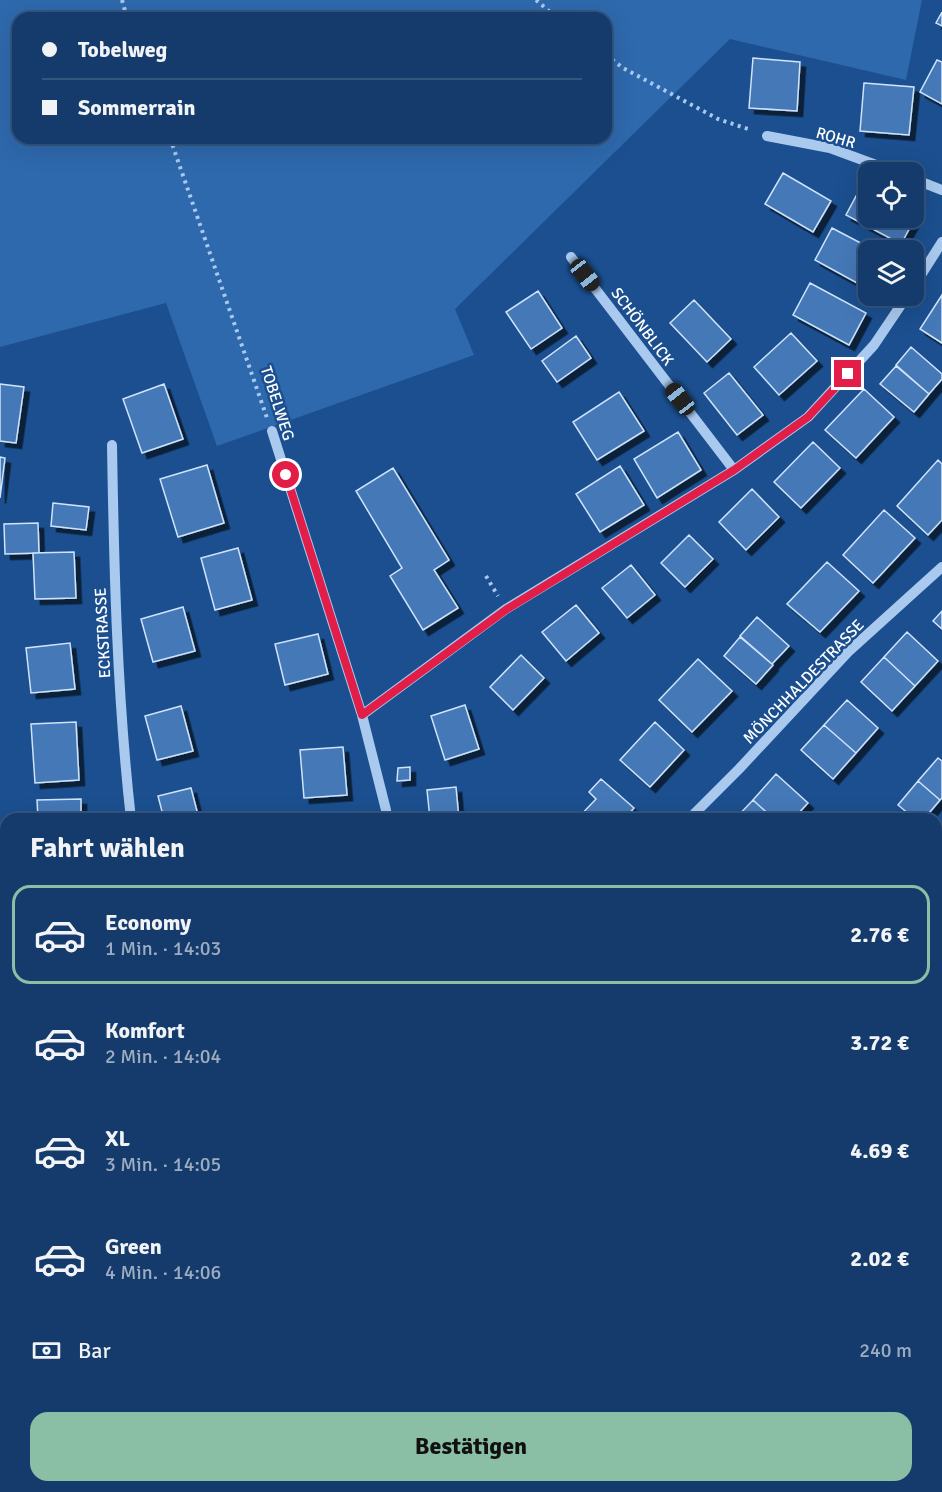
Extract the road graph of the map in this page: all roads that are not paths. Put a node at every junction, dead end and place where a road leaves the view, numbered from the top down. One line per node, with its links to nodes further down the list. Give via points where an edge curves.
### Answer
1 (767, 136): 2 (street, ROHR, via 830,148)
2 (868, 162)
3 (924, 183): 4 (street)
4 (942, 190)
5 (942, 242): 7 (street)
6 (571, 257): 11 (street, SCHÖNBLICK)
7 (924, 270)
8 (900, 306): 11 (street, via 874,345 808,417)
9 (272, 430): 13 (street, TOBELWEG)
10 (112, 445): 14 (street, ECKSTRASSE, via 116,630)
11 (734, 470): 13 (street, via 507,609)
12 (942, 567): 16 (street, MÖNCHHALDESTRASSE, via 848,652)
13 (362, 715): 15 (street, TOBELWEG)
14 (130, 813)
15 (386, 813)
16 (695, 813)

